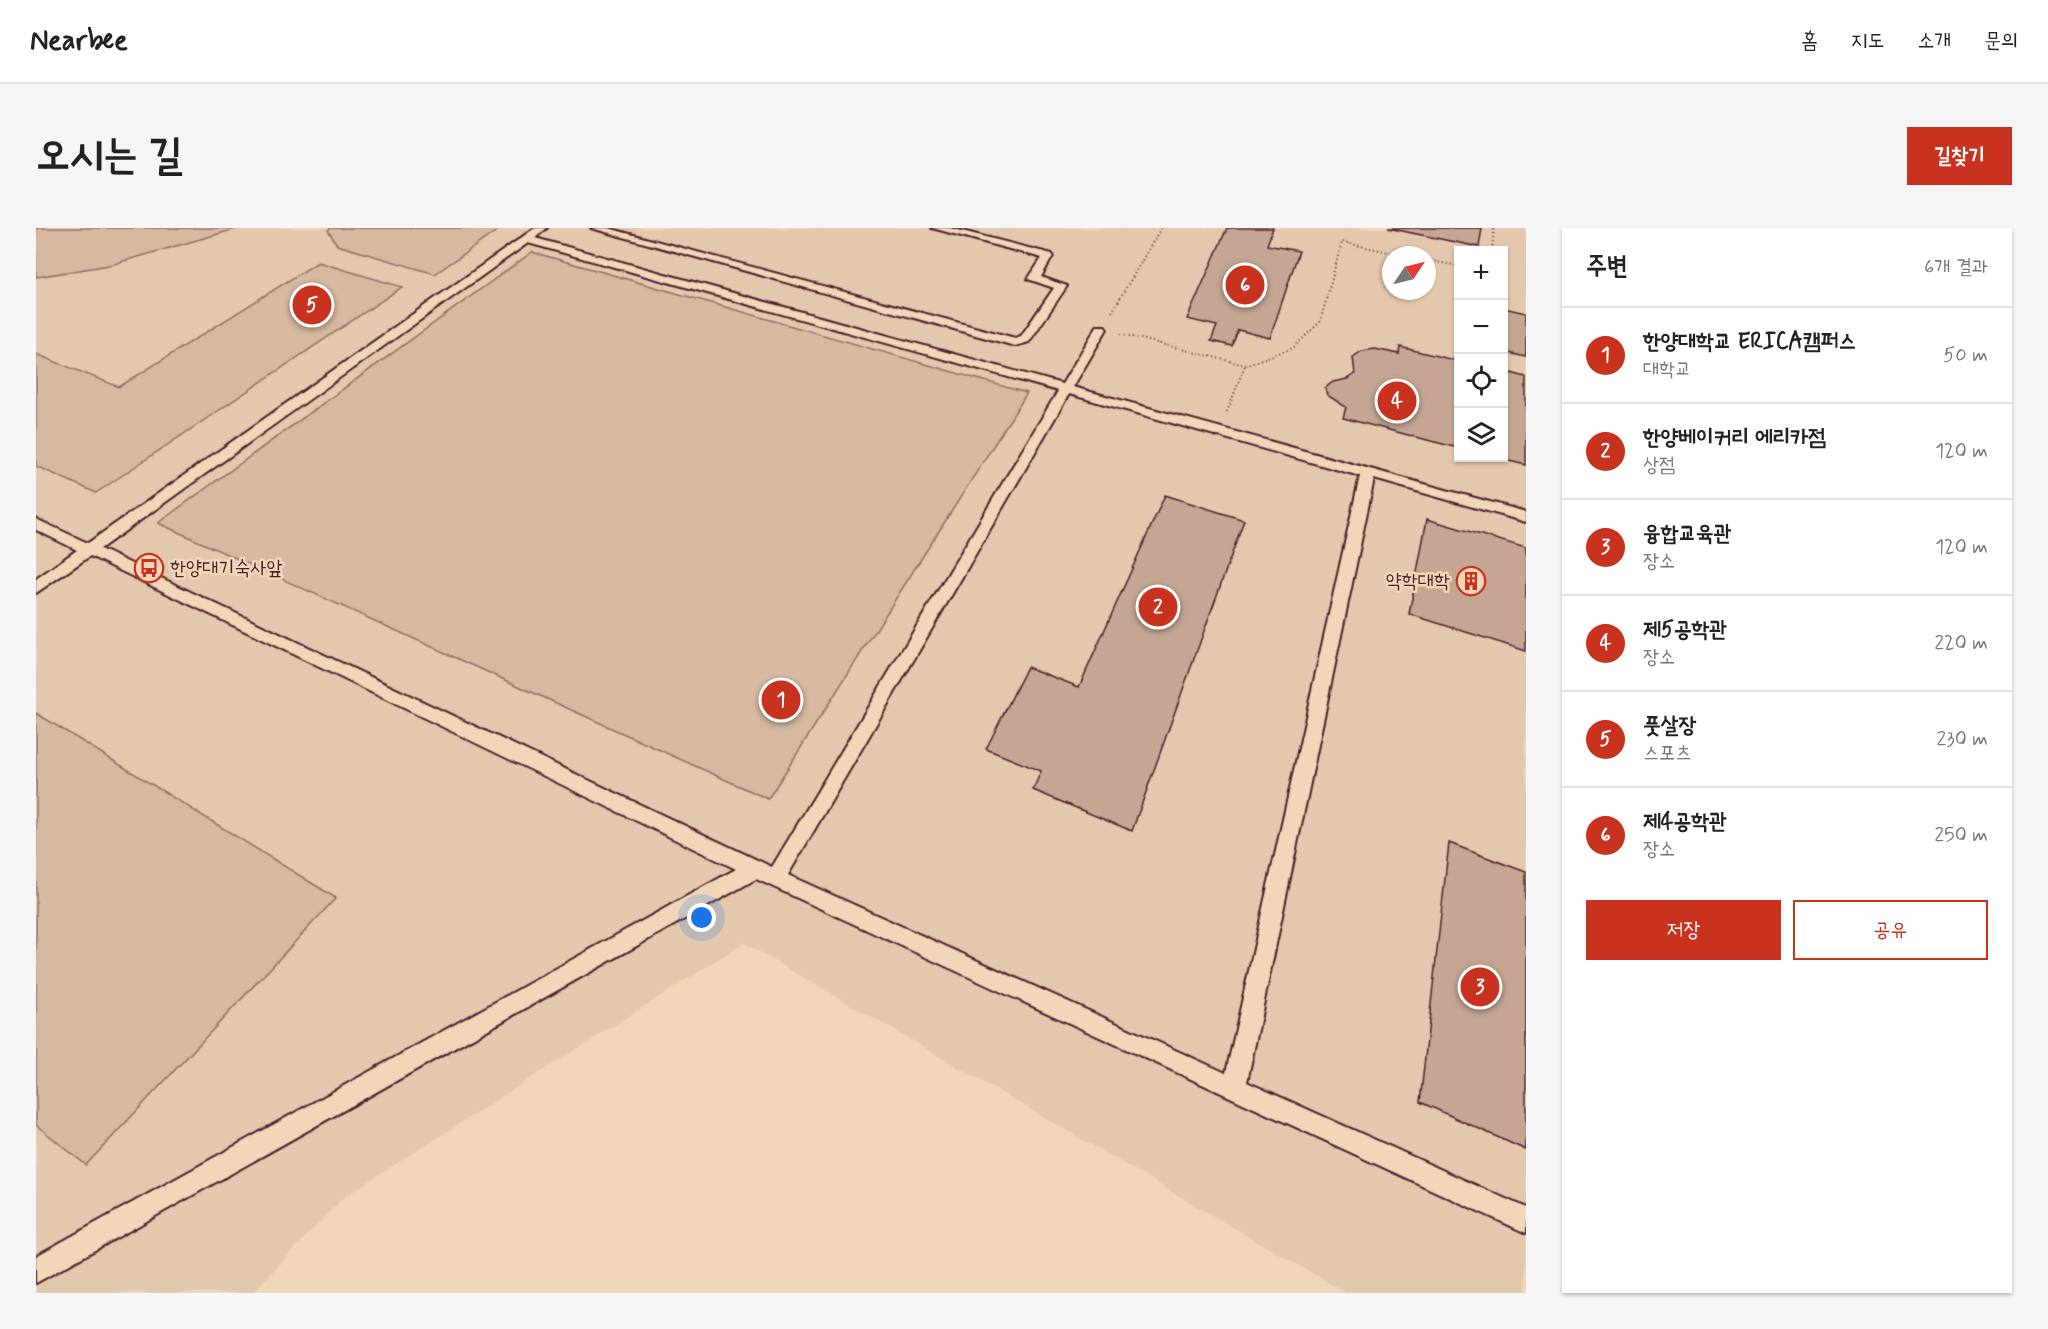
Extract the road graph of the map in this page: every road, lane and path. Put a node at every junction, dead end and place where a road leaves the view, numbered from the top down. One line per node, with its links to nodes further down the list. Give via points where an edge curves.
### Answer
1 (542, 228): 6 (lane)
2 (596, 228): 3 (lane, via 1015,342 1025,339 1061,286 1034,279 1047,256)
3 (937, 228)
4 (1161, 228): 11 (path)
5 (1494, 228): 7 (path)
6 (526, 239): 13 (lane); 18 (lane)
7 (1492, 246)
8 (1382, 250): 12 (path, via 1342,242 1320,322 1293,348)
9 (1436, 262): 10 (path)
10 (1454, 265)
11 (1101, 329): 12 (path); 13 (lane)
12 (1245, 365): 14 (path)
13 (1066, 389): 14 (lane); 21 (lane)
14 (1219, 432): 15 (lane)
15 (1368, 473): 16 (lane); 22 (lane)
16 (1526, 518)
17 (36, 524): 18 (lane)
18 (89, 549): 19 (lane); 20 (lane)
19 (36, 586)
20 (755, 869): 21 (lane); 24 (lane)
21 (776, 878): 22 (lane)
22 (1234, 1088): 23 (lane)
23 (1526, 1221)
24 (36, 1270)

